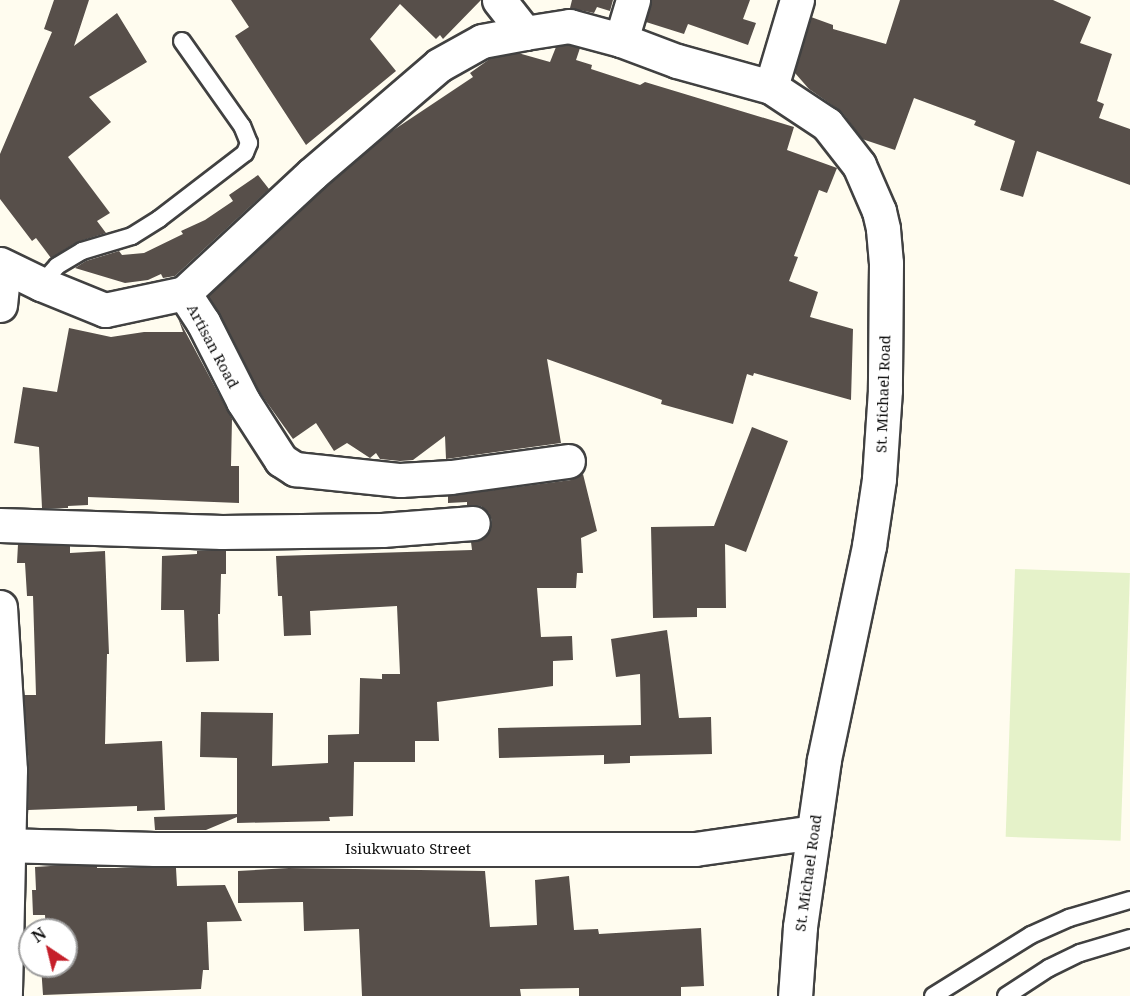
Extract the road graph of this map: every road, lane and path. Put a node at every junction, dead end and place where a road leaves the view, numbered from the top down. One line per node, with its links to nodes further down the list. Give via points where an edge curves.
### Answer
1 (499, 0): 4 (street)
2 (633, 0): 5 (street)
3 (797, 0): 7 (street)
4 (525, 33): 5 (street, St. Michael Road, via 569,26); 10 (street, Artisan Road, via 482,41 439,65 312,174)
5 (621, 40): 7 (street, St. Michael Road, via 677,61)
6 (182, 41): 9 (lane, via 242,126 249,143 245,153 159,219 132,236 82,250 57,266)
7 (771, 87): 16 (street, St. Michael Road, via 827,124 859,165 879,211 886,262 885,390 879,479 862,584 831,720)
8 (2, 265): 9 (street); 11 (street)
9 (41, 284): 10 (street, via 105,310)
10 (184, 293): 13 (street, Artisan Road, via 243,401 281,460 295,469 328,474 400,480)
11 (0, 305)
12 (568, 460): 13 (street, Artisan Road)
13 (440, 478): 14 (street, via 457,524 382,530 222,532)
14 (0, 525)
15 (0, 607): 17 (street, via 10,770)
16 (814, 832): 17 (street, Isiukwuato Street, via 695,849 155,849); 21 (street, St. Michael Road)
17 (5, 845): 20 (street)
18 (1130, 900): 22 (lane, via 1069,918 1031,935)
19 (1130, 938): 23 (lane, via 1080,953)
20 (5, 996)
21 (795, 996)
22 (933, 996)
23 (1006, 996)

